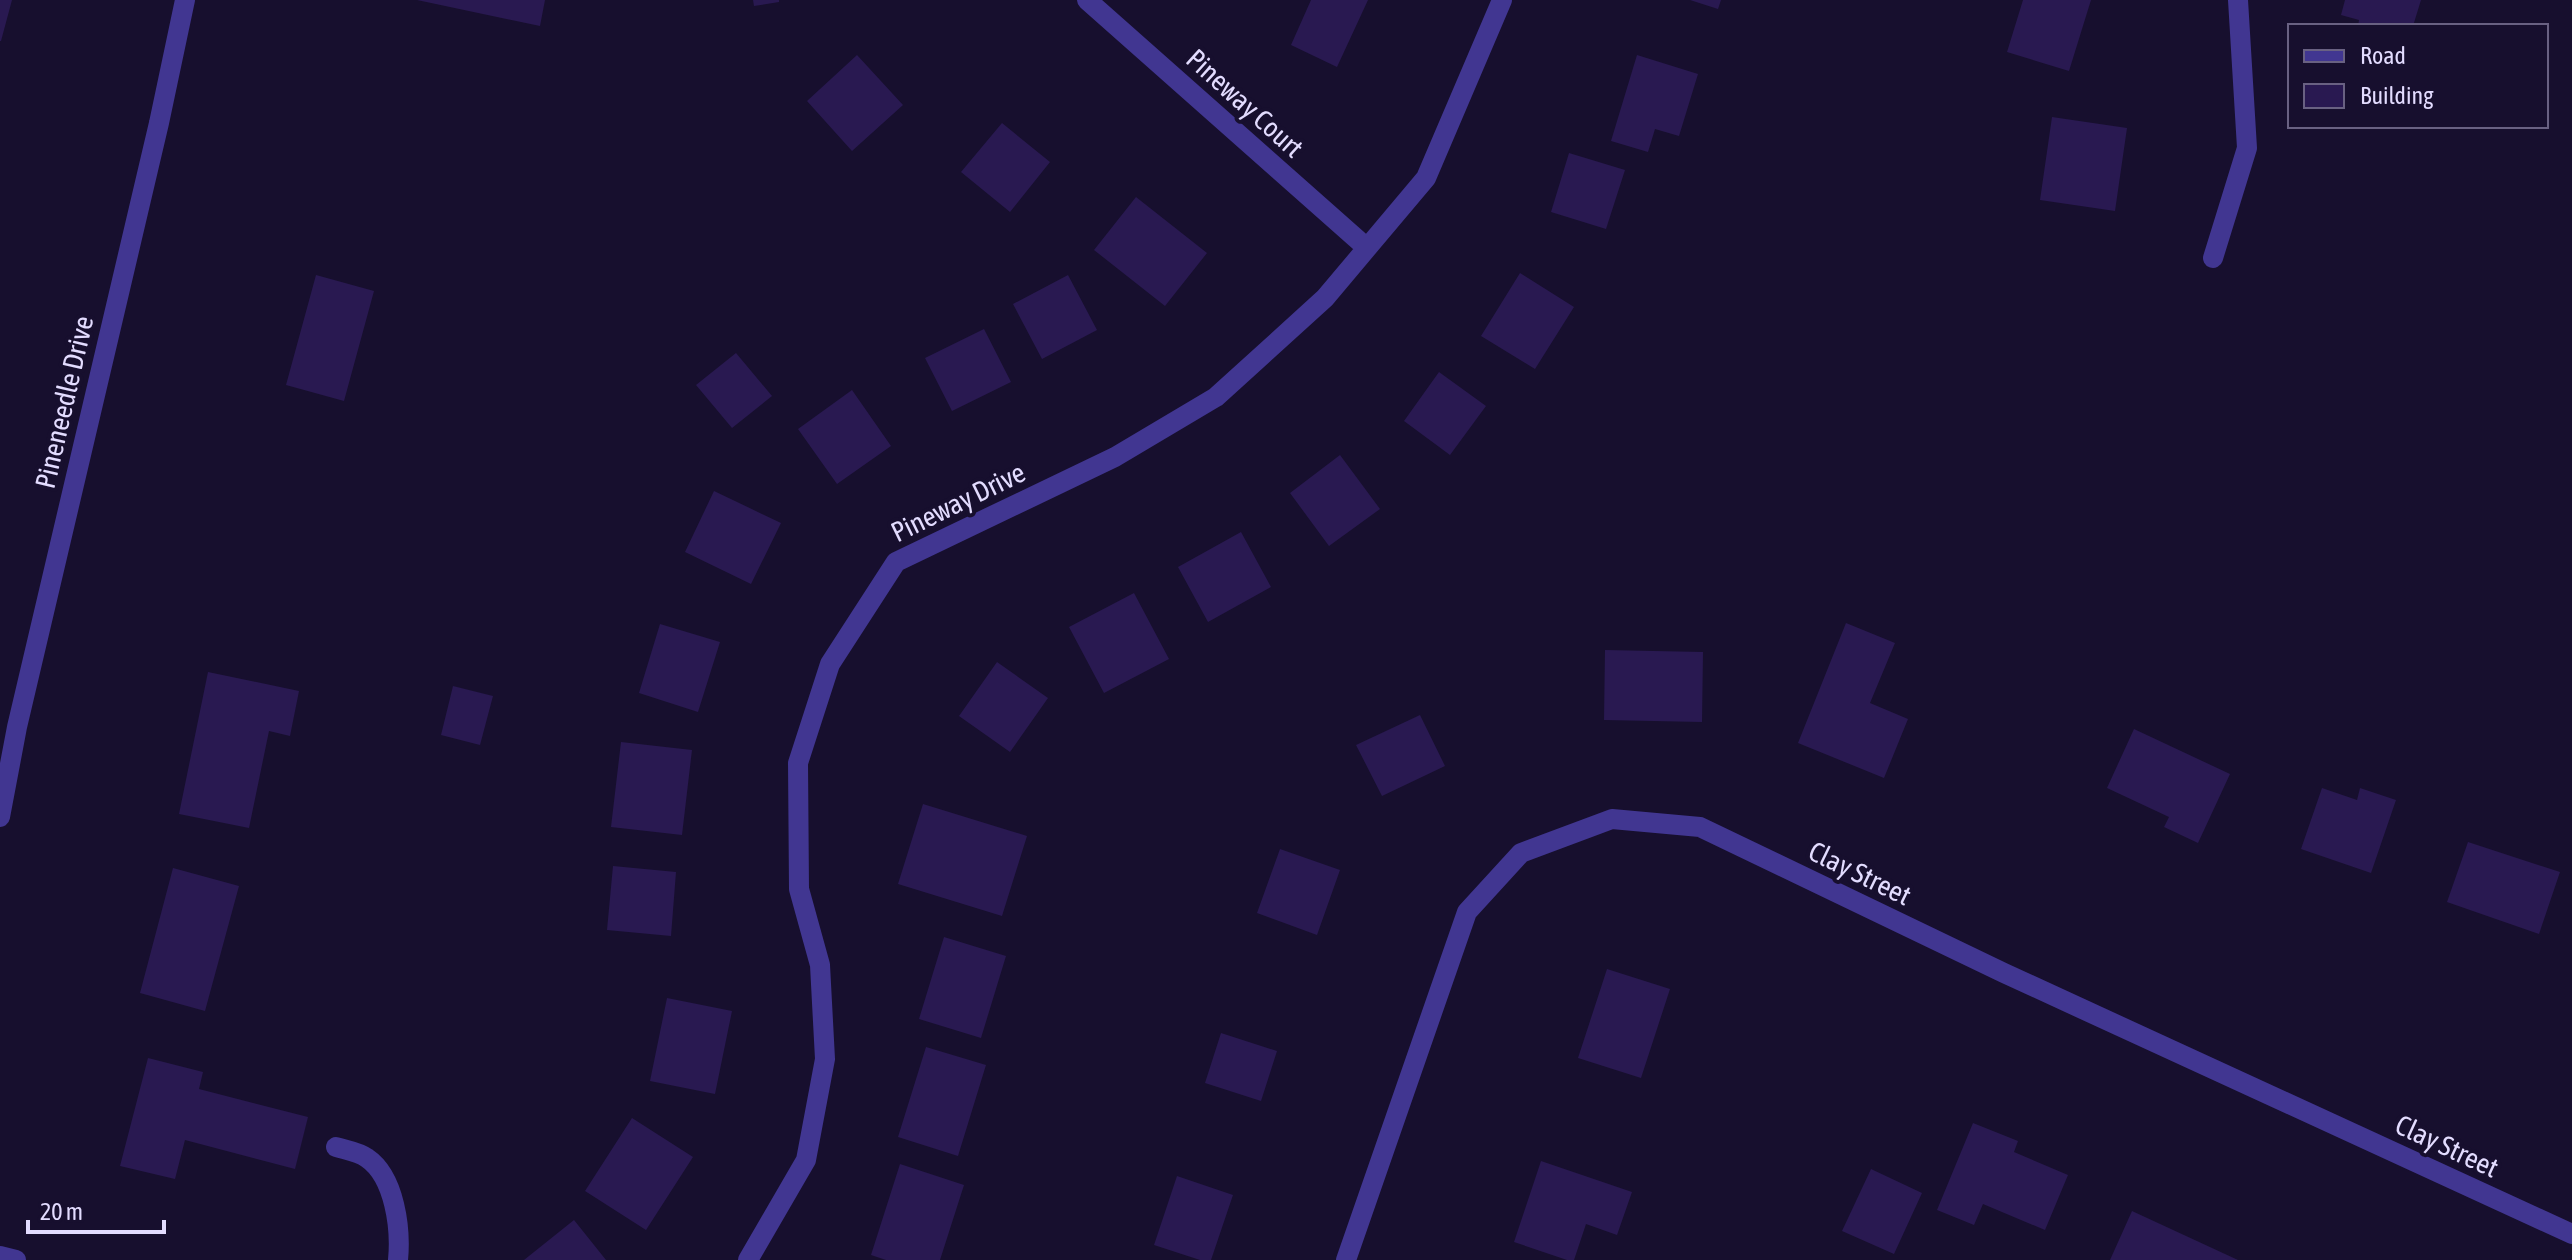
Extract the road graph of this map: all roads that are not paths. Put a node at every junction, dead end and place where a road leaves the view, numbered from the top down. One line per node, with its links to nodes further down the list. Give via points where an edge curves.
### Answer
1 (185, 0): 7 (street, Pineneedle Drive)
2 (1087, 0): 5 (street, Pineway Court)
3 (1502, 0): 5 (street, Pineway Drive, via 1426,178)
4 (2238, 0): 6 (street, via 2247,148)
5 (1367, 248): 13 (street, Pineway Drive, via 1325,298 1216,397 1115,457 896,562 830,664 798,763 799,889 820,965 825,1059 806,1160)
6 (2213, 258)
7 (0, 817)
8 (336, 1147): 12 (street, via 367,1157 383,1174 400,1233)
9 (2572, 1234): 14 (street, Clay Street, via 1700,827 1612,819 1521,853 1467,912)
10 (0, 1256): 11 (street)
11 (16, 1260)
12 (398, 1260)
13 (748, 1260)
14 (1346, 1260)

